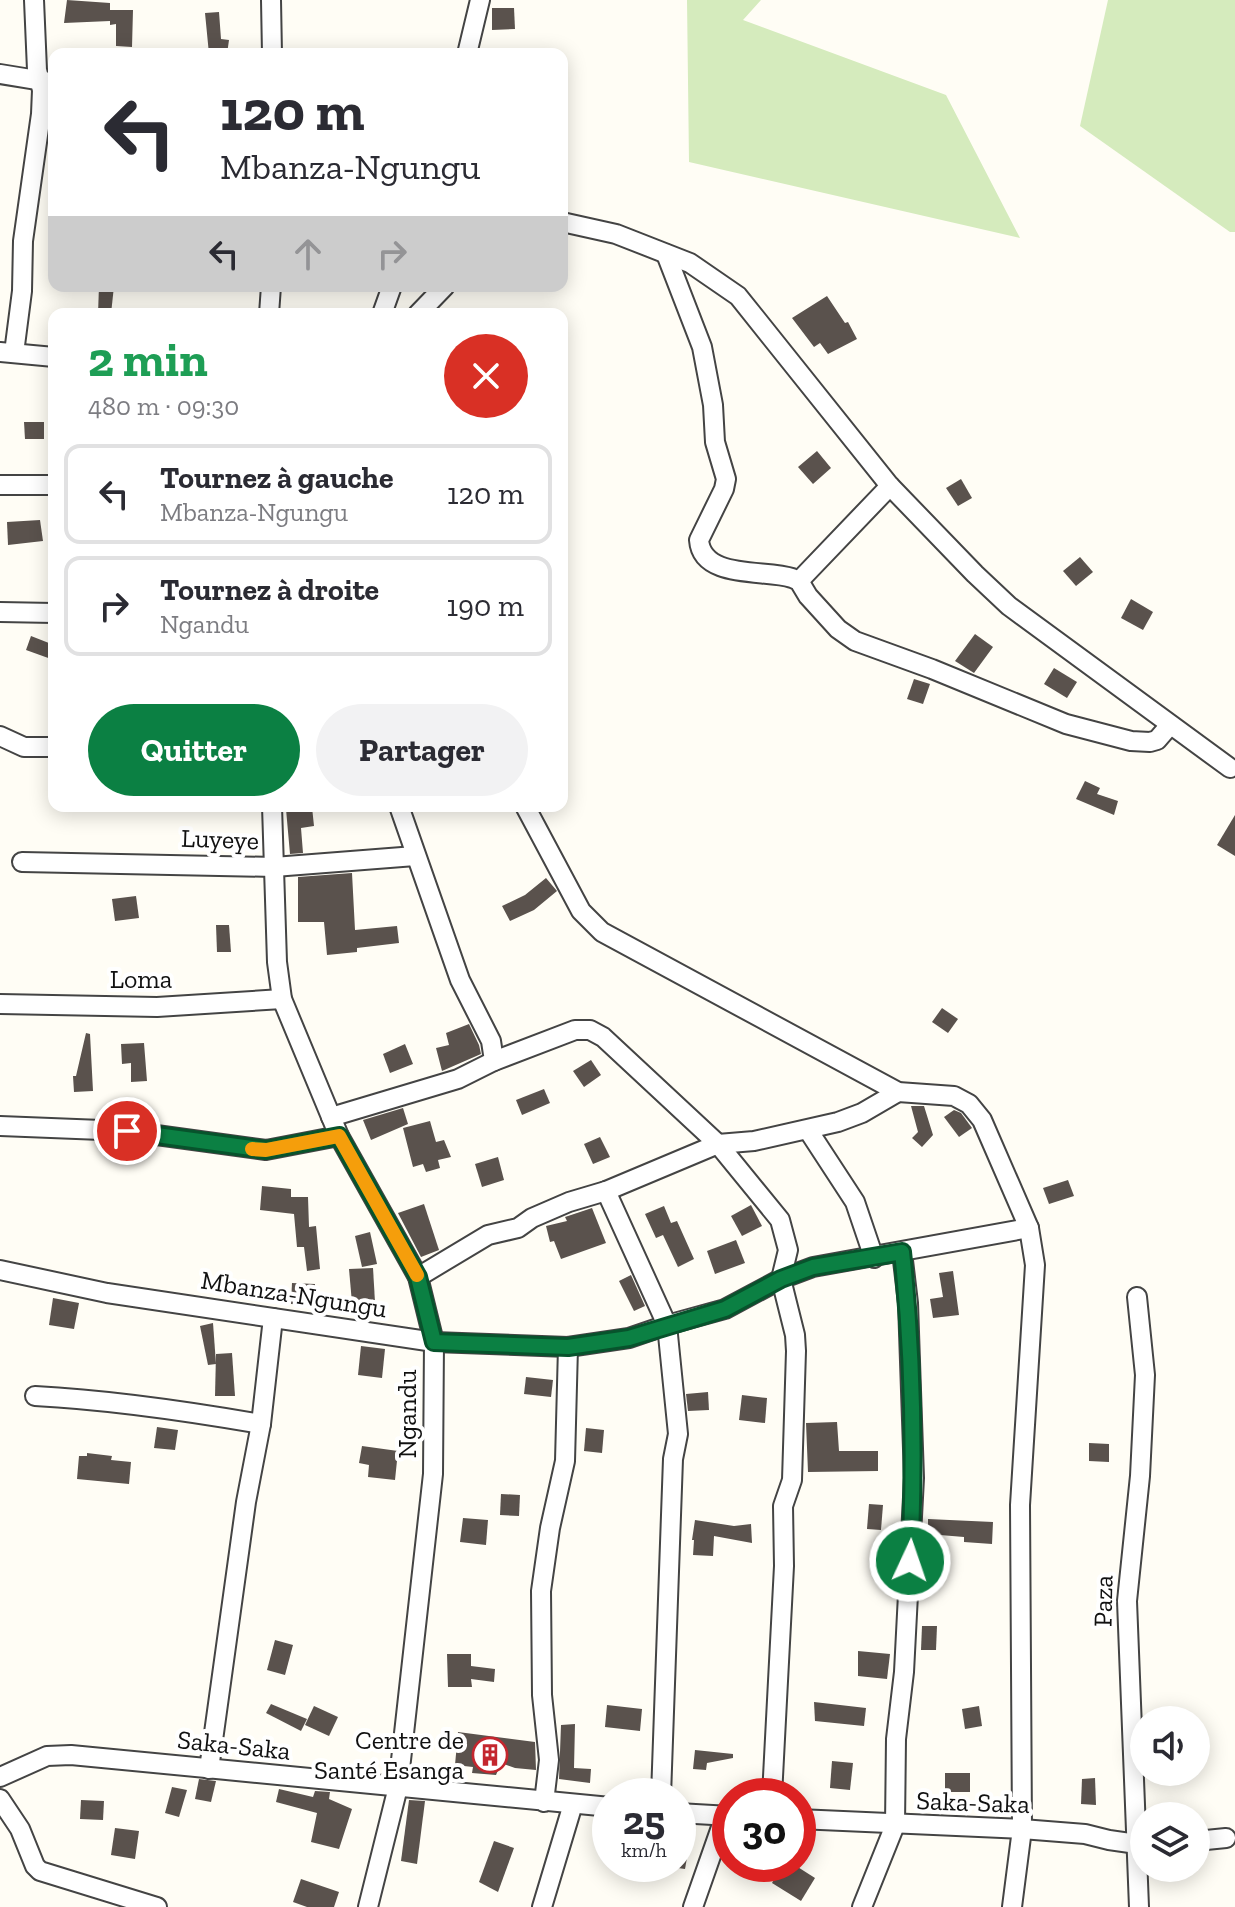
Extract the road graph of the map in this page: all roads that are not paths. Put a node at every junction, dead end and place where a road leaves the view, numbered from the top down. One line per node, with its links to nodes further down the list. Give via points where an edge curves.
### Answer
1 (34, 0): 7 (street, via 36,57)
2 (271, 0): 4 (street)
3 (480, 0): 5 (street)
4 (272, 48)
5 (468, 48)
6 (0, 74): 7 (street)
7 (48, 82): 12 (street, via 23,241 22,291)
8 (568, 223): 9 (street, via 616,234)
9 (666, 254): 16 (street, via 690,263 738,296); 17 (street, via 702,347 715,442 726,479 700,548 726,569)
10 (439, 292): 11 (street)
11 (424, 308)
12 (7, 352): 13 (street)
13 (48, 356)
14 (0, 485): 15 (street)
15 (48, 485)
16 (890, 486): 17 (street); 20 (street, via 1009,606)
17 (799, 581): 20 (street, via 824,615 855,641 1066,724 1150,742)
18 (0, 612): 19 (street)
19 (48, 613)
20 (1170, 725): 23 (street)
21 (0, 736): 22 (street, via 24,747)
22 (48, 747)
23 (1230, 768)
24 (272, 812): 29 (street, Ngandu)
25 (401, 812): 27 (street)
26 (528, 812): 33 (street, via 581,911 602,932)
27 (415, 856): 29 (street, Luyeye); 32 (street, via 460,980 491,1041)
28 (22, 862): 29 (street, Luyeye)
29 (274, 867): 30 (street, Ngandu)
30 (282, 999): 31 (street, Loma, via 157,1007); 34 (street, Ngandu)
31 (0, 1004)
32 (494, 1061): 34 (street, via 458,1079); 38 (street, via 575,1030 590,1030)
33 (898, 1092): 36 (street, via 862,1113); 40 (street, via 954,1096 969,1104 982,1120)
34 (331, 1117): 37 (street, Ngandu)
35 (0, 1126): 37 (street, via 127,1131 266,1150)
36 (808, 1130): 38 (street); 42 (street, via 855,1202)
37 (339, 1136): 44 (street, Ngandu)
38 (718, 1144): 39 (street); 45 (street, via 780,1220 788,1250)
39 (606, 1191): 44 (street, via 488,1235); 48 (street)
40 (1029, 1228): 41 (street, Mbanza-Ngungu); 65 (street, via 1035,1265 1020,1505)
41 (902, 1252): 42 (street, Mbanza-Ngungu); 64 (street, via 914,1478)
42 (874, 1258): 45 (street, Mbanza-Ngungu, via 813,1267)
43 (0, 1270): 47 (street, Mbanza-Ngungu, via 107,1293)
44 (418, 1277): 49 (street, Ngandu)
45 (781, 1279): 48 (street, Mbanza-Ngungu, via 725,1309); 56 (street, via 796,1351 792,1480 783,1506)
46 (1137, 1297): 60 (street, Paza, via 1145,1375 1127,1601)
47 (273, 1318): 49 (street, Mbanza-Ngungu); 52 (street)
48 (667, 1325): 50 (street, Mbanza-Ngungu, via 629,1338); 55 (street, via 678,1434)
49 (434, 1342): 50 (street, Mbanza-Ngungu); 57 (street, Ngandu, via 433,1474)
50 (568, 1347): 59 (street, via 565,1461 541,1591 549,1760)
51 (35, 1396): 52 (street, via 100,1399)
52 (261, 1424): 53 (street)
53 (209, 1769): 54 (street, Saka-Saka, via 59,1755); 57 (street, Saka-Saka)
54 (0, 1777)
55 (662, 1778)
56 (773, 1778)
57 (398, 1787): 59 (street, Saka-Saka); 72 (street, Ngandu)
58 (0, 1799): 71 (street, via 40,1871)
59 (544, 1802): 61 (street, Saka-Saka)
60 (1139, 1802)
61 (573, 1804): 62 (street, Saka-Saka); 73 (street)
62 (592, 1806)
63 (816, 1820): 64 (street, Saka-Saka)
64 (895, 1825): 65 (street, Saka-Saka); 75 (street)
65 (1022, 1829): 68 (street, Saka-Saka); 76 (street)
66 (1226, 1838): 67 (street)
67 (1210, 1840)
68 (1130, 1843)
69 (712, 1856): 74 (street)
70 (1140, 1882): 77 (street, Paza)
71 (157, 1907)
72 (368, 1907)
73 (542, 1907)
74 (693, 1907)
75 (862, 1907)
76 (1012, 1907)
77 (1139, 1907)

